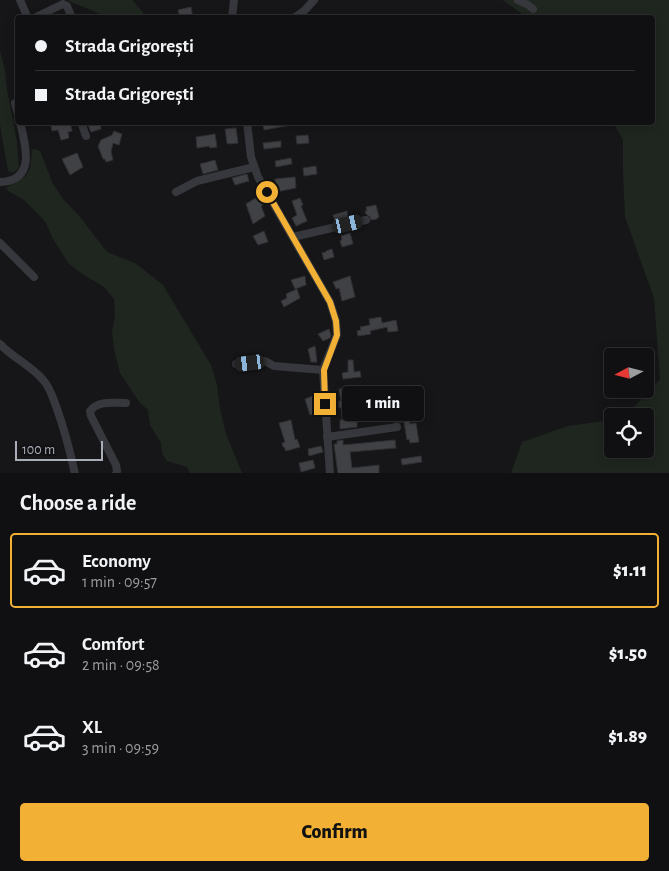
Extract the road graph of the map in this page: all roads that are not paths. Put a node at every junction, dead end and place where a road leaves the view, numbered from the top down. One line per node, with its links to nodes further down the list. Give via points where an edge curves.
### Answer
1 (20, 0): 6 (street)
2 (234, 0): 9 (street)
3 (314, 0): 10 (street)
4 (518, 0): 5 (street)
5 (533, 9)
6 (27, 15)
7 (40, 15): 8 (street, via 63,4)
8 (71, 15)
9 (232, 15)
10 (298, 15)
11 (14, 102): 12 (street)
12 (15, 105)
13 (21, 125): 18 (street, via 25,166 15,180)
14 (82, 125): 16 (street)
15 (247, 125): 17 (street)
16 (86, 136)
17 (254, 167): 19 (street, via 197,181); 21 (street)
18 (0, 182)
19 (176, 192)
20 (366, 220): 21 (street)
21 (293, 237): 26 (street, via 330,302 336,321 337,335)
22 (0, 243): 23 (street)
23 (34, 277)
24 (0, 344): 30 (street, via 35,372 49,388)
25 (236, 364): 26 (street, via 265,361 274,366)
26 (324, 370): 29 (street)
27 (126, 403): 31 (street, via 98,404 90,411 116,465)
28 (397, 427): 29 (street)
29 (327, 437): 32 (street)
30 (75, 473)
31 (116, 473)
32 (330, 473)

